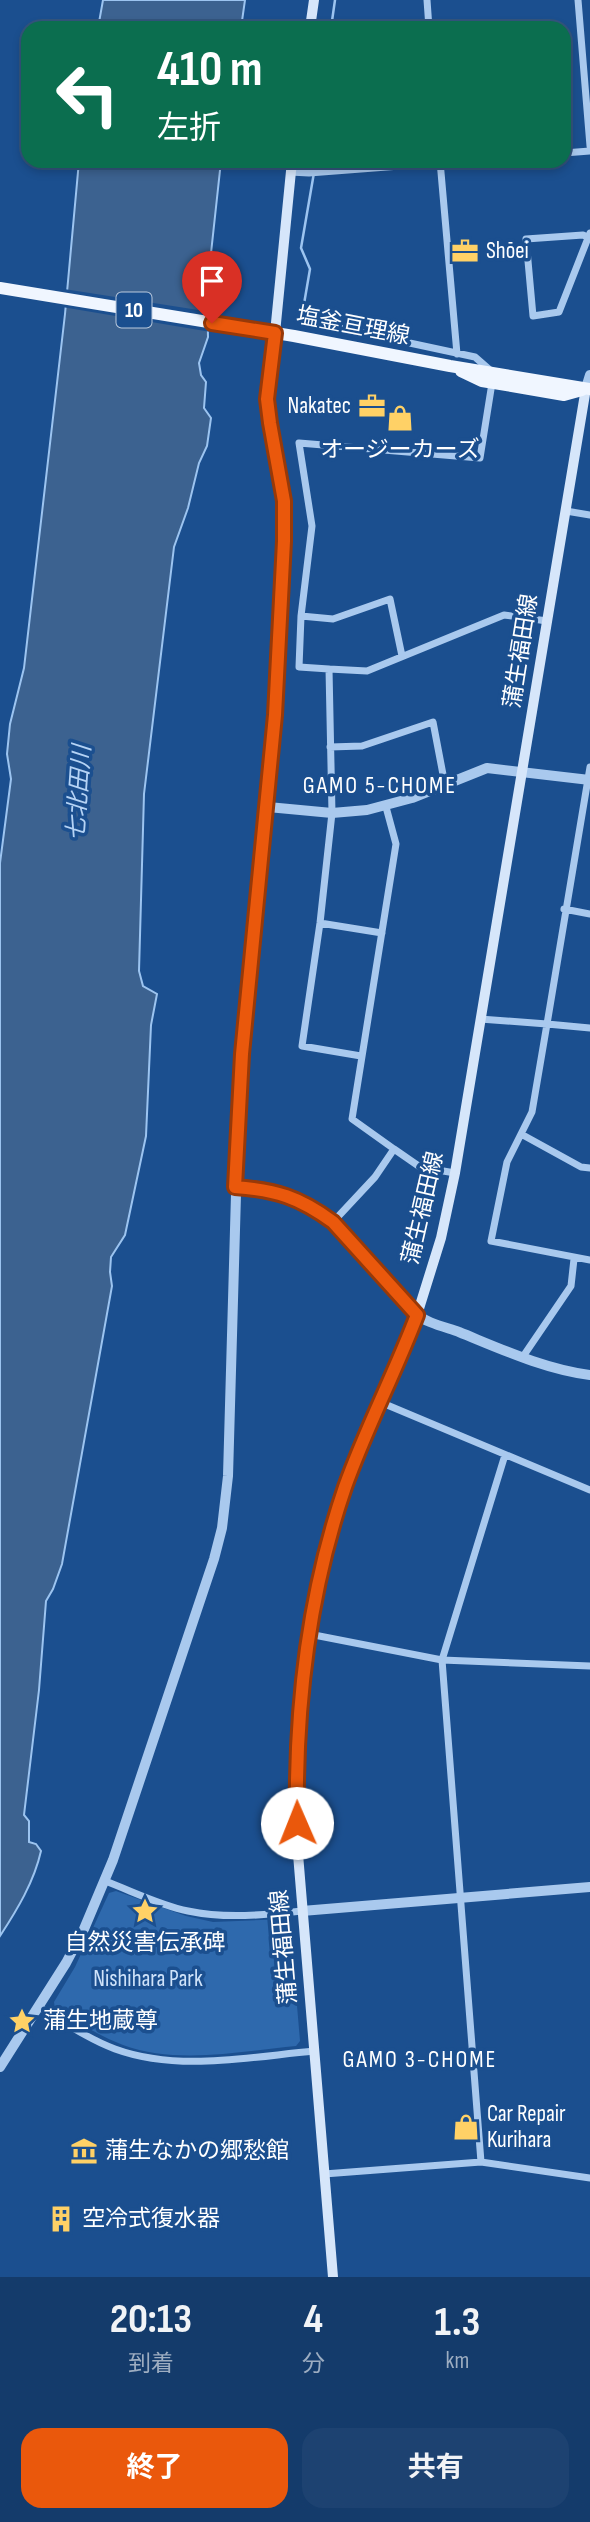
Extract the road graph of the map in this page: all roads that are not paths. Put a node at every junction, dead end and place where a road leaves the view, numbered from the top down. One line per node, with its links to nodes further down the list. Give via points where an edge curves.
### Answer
1 (314, 0): 4 (main road)
2 (427, 0): 5 (street)
3 (578, 0): 6 (street)
4 (311, 21)
5 (428, 21)
6 (590, 148): 7 (street)
7 (571, 152)
8 (291, 168): 15 (main road)
9 (296, 168): 10 (street, via 309,173)
10 (368, 168)
11 (442, 168): 16 (street)
12 (589, 236): 12 (street, via 559,312 533,316 526,239)
13 (2, 288): 15 (main road, 塩釜亘理線 / 10)
14 (335, 327): 16 (street)
15 (269, 332): 18 (main road, 塩釜亘理線 / 10); 31 (street, via 268,410 285,512)
16 (457, 354): 18 (street, via 475,358)
17 (590, 376): 19 (street)
18 (492, 377): 19 (main road, 塩釜亘理線 / 10); 19 (main road, via 564,395); 22 (street, via 480,458 299,443 312,526)
19 (588, 389): 20 (main road, 蒲生福田線)
20 (566, 510): 21 (street); 23 (main road, 蒲生福田線)
21 (590, 515)
22 (301, 616): 24 (street, via 333,618 390,599); 25 (street, via 299,667)
23 (547, 621): 24 (street, via 504,615); 28 (main road, 蒲生福田線)
24 (402, 656): 25 (street, via 367,671)
25 (329, 669): 26 (street)
26 (330, 747): 30 (street, via 362,746 433,722); 33 (street)
27 (590, 767): 29 (street)
28 (523, 771): 29 (street); 30 (street, via 487,768); 38 (main road, 蒲生福田線)
29 (589, 780): 34 (street)
30 (445, 785): 32 (street)
31 (268, 807): 33 (street); 46 (street, via 242,1054)
32 (386, 807): 33 (street); 37 (street, via 396,844)
33 (332, 813): 36 (street)
34 (564, 909): 35 (street); 39 (street)
35 (590, 914)
36 (320, 923): 37 (street); 41 (street, via 302,1046)
37 (382, 933): 41 (street)
38 (480, 1019): 39 (street); 45 (main road, 蒲生福田線)
39 (547, 1024): 40 (street); 42 (street, via 532,1112)
40 (590, 1028)
41 (361, 1056): 43 (street, via 352,1119)
42 (522, 1134): 44 (street); 48 (street, via 507,1162 491,1241)
43 (394, 1149): 45 (street, via 420,1167); 47 (street)
44 (590, 1168)
45 (455, 1173): 50 (main road, 蒲生福田線)
46 (235, 1187): 47 (street, via 298,1199); 59 (street, via 229,1465 222,1528)
47 (333, 1222): 50 (street)
48 (574, 1259): 49 (street); 51 (street, via 572,1286)
49 (590, 1260)
50 (417, 1315): 51 (street); 53 (main road, 蒲生福田線)
51 (522, 1358): 52 (street)
52 (590, 1375)
53 (380, 1402): 54 (street); 56 (main road, 蒲生福田線, via 345,1487)
54 (505, 1455): 55 (street); 57 (street)
55 (590, 1490)
56 (309, 1634): 57 (street); 62 (main road, 蒲生福田線, via 297,1733)
57 (442, 1660): 58 (street); 61 (street)
58 (590, 1666)
59 (105, 1881): 62 (street, via 201,1913 244,1916); 63 (street, via 85,1929)
60 (590, 1887): 61 (street)
61 (460, 1896): 62 (street); 66 (street)
62 (302, 1911): 64 (main road, 蒲生福田線)
63 (39, 2007): 64 (street, via 87,2036 143,2057 190,2061); 65 (street)
64 (314, 2051): 67 (main road, 蒲生福田線)
65 (0, 2067)
66 (481, 2162): 67 (street); 68 (street)
67 (324, 2174): 69 (main road, 蒲生福田線)
68 (590, 2178)
69 (333, 2277)

